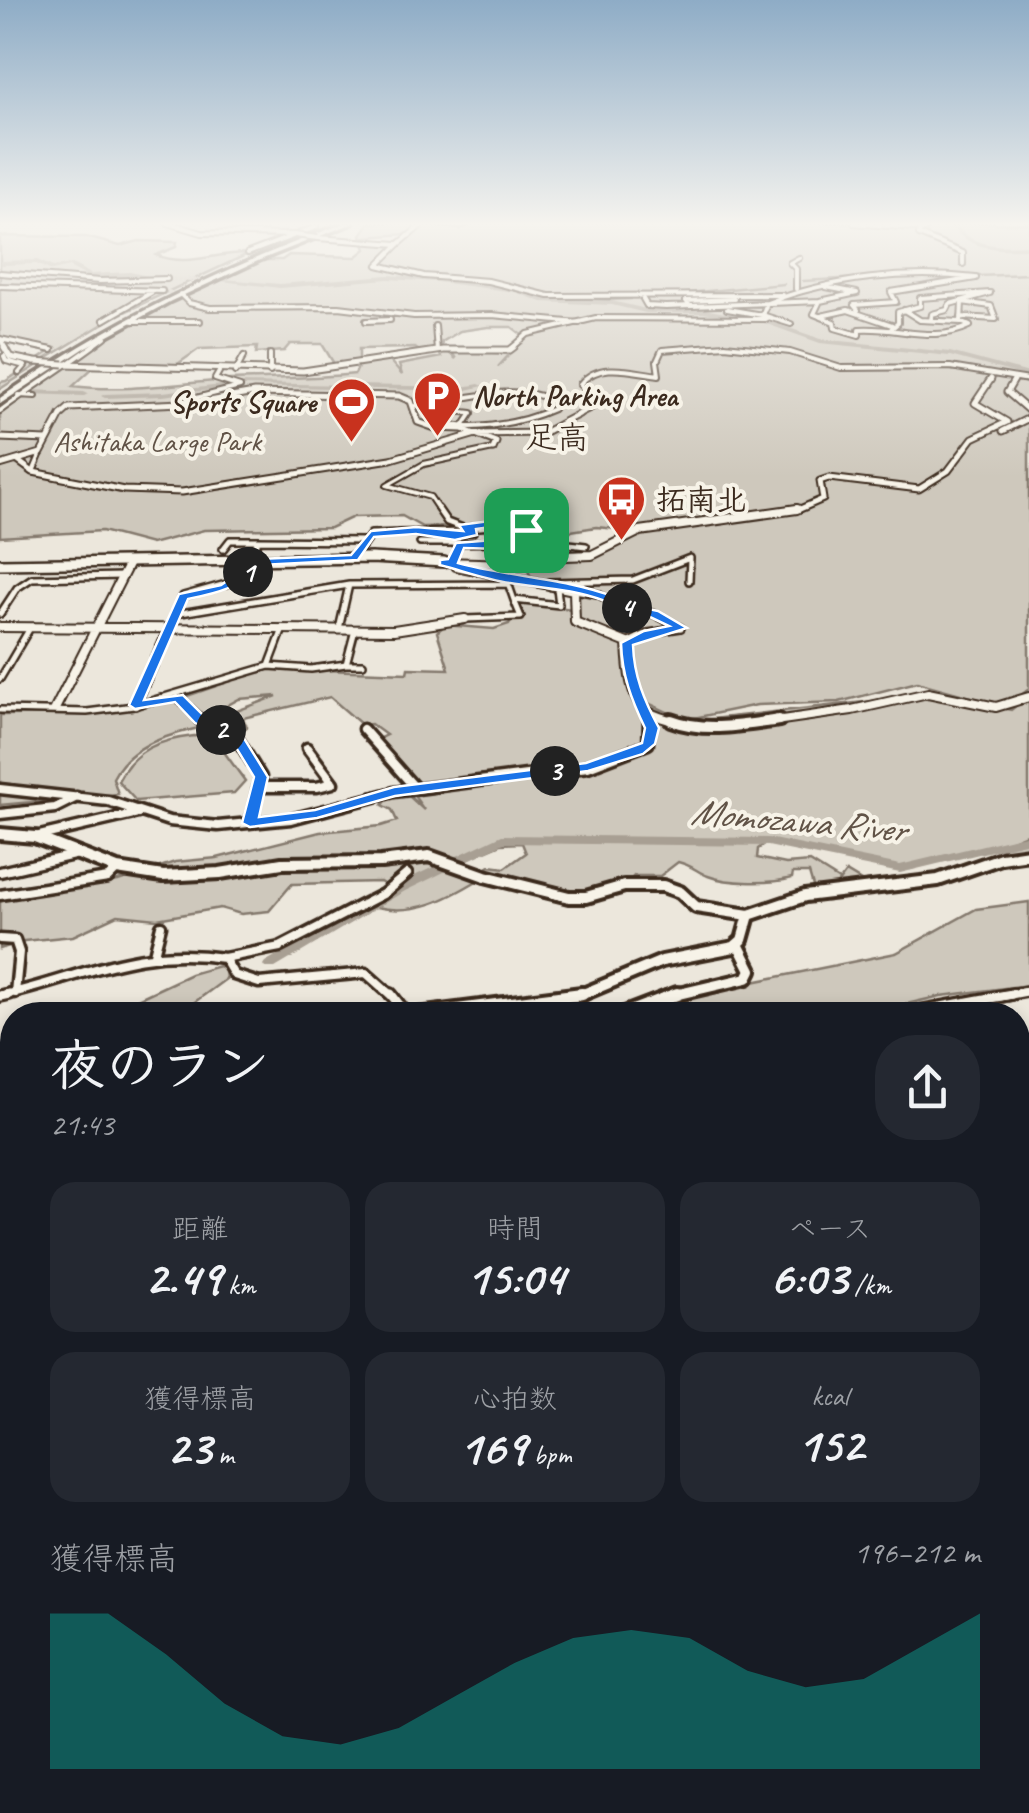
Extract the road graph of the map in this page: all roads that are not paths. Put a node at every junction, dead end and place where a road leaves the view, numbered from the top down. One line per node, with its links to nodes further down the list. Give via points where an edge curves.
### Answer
1 (125, 308): 23 (street)
2 (139, 308): 48 (highway)
3 (148, 308): 51 (highway)
4 (157, 308): 27 (street, via 134,323)
5 (209, 308): 6 (street)
6 (236, 308)
7 (352, 308): 21 (street)
8 (718, 308): 20 (street)
9 (766, 308): 20 (street)
10 (817, 308): 18 (street, via 814,314)
11 (856, 308): 17 (street)
12 (914, 308): 16 (street)
13 (948, 308): 24 (street)
14 (962, 308): 25 (street)
15 (992, 308): 25 (street, via 996,319)
16 (904, 310): 24 (street); 31 (street)
17 (859, 311): 18 (street); 31 (street)
18 (821, 316): 31 (street, via 854,335)
19 (751, 317): 20 (street)
20 (764, 318): 28 (street); 29 (street)
21 (390, 319): 22 (street); 26 (street); 28 (street, via 503,316)
22 (401, 319)
23 (104, 320)
24 (931, 320): 25 (street)
25 (961, 320): 31 (street, via 970,328 957,333 914,336 890,332)
26 (366, 321)
27 (200, 322)
28 (579, 323): 35 (street, via 528,334 510,350)
29 (791, 324)
30 (435, 326): 35 (street)
31 (892, 327)
32 (105, 337): 40 (street)
33 (0, 338): 36 (street); 38 (street)
34 (423, 343): 35 (street)
35 (437, 346): 43 (street, via 316,370)
36 (52, 350)
37 (270, 354): 43 (street)
38 (4, 356): 40 (street, bridge); 44 (street, via 25,366)
39 (244, 356): 42 (street)
40 (65, 365): 41 (street); 49 (street)
41 (219, 372): 42 (street); 52 (street, via 215,379 240,387)
42 (235, 372): 43 (street)
43 (270, 372)
44 (19, 373)
45 (992, 379): 62 (street, via 975,403 1007,422)
46 (1014, 380): 47 (street); 56 (street, via 950,367 841,368 790,352 662,350 659,375 591,372 580,384 595,406); 57 (street, via 1007,392)
47 (1029, 380)
48 (0, 393)
49 (19, 395): 50 (street); 55 (street)
50 (36, 396)
51 (0, 402)
52 (176, 403): 53 (street, via 280,392 388,395); 61 (street, via 69,408)
53 (414, 406): 54 (street); 59 (street, via 418,422)
54 (439, 407): 58 (street, via 432,416 438,421); 58 (street, via 472,412); 58 (street, via 497,392 556,401 522,422)
55 (0, 411)
56 (579, 414): 59 (street, via 543,433)
57 (1029, 414): 62 (street)
58 (464, 425)
59 (476, 434): 63 (street, via 496,442); 67 (street, via 391,459 182,492 137,492)
60 (0, 439): 61 (street)
61 (46, 441): 64 (street)
62 (964, 447): 82 (street, via 948,471 919,489 829,478 820,481 823,499 800,510 640,532 605,552 577,558)
63 (493, 449): 68 (street, via 424,464 387,485 434,500 440,516)
64 (41, 453): 65 (street); 67 (street)
65 (18, 462): 66 (street); 67 (street)
66 (0, 465)
67 (33, 472)
68 (463, 528): 69 (street, via 473,532); 70 (street, via 503,524)
69 (397, 533): 72 (street, via 371,534); 74 (street, via 426,536)
70 (541, 539): 75 (street); 76 (street)
71 (258, 540): 72 (street); 77 (street, via 230,540); 81 (street)
72 (365, 541): 79 (street)
73 (420, 543): 74 (street)
74 (439, 545): 75 (street); 82 (street)
75 (460, 545): 82 (street)
76 (586, 546)
77 (224, 549)
78 (702, 553): 80 (street)
79 (354, 558): 81 (main road); 82 (main road)
80 (690, 558): 86 (street); 89 (street, via 633,580)
81 (254, 562): 83 (main road); 93 (street, via 224,588 183,596)
82 (444, 562): 87 (street)
83 (129, 563): 84 (main road); 85 (street)
84 (0, 564)
85 (122, 576): 92 (street, via 32,578); 96 (street)
86 (689, 580)
87 (507, 582): 88 (street); 89 (street); 91 (street)
88 (349, 585): 93 (street); 100 (street)
89 (539, 586): 90 (street); 91 (street, via 557,588 559,605)
90 (574, 590): 102 (street, via 576,622); 102 (street, via 681,628)
91 (514, 600): 94 (street, via 521,617)
92 (0, 614)
93 (175, 614): 97 (street)
94 (465, 620): 101 (street)
95 (30, 628): 96 (street); 98 (street); 106 (street)
96 (93, 628): 97 (street); 110 (street)
97 (169, 628): 99 (street); 109 (street)
98 (2, 629)
99 (283, 629): 100 (street); 105 (street)
100 (339, 629): 101 (street)
101 (355, 630): 103 (street)
102 (627, 643): 112 (street, via 636,698)
103 (346, 664): 104 (street); 105 (street)
104 (363, 664)
105 (270, 666): 108 (street)
106 (0, 678)
107 (1029, 697): 112 (street, via 996,707 928,693 717,728 684,726)
108 (180, 699): 109 (street); 115 (street, via 200,720 237,738 261,777)
109 (135, 705): 110 (street)
110 (55, 709): 111 (street)
111 (0, 710)
112 (646, 712): 117 (street, via 651,734 638,751 588,767)
113 (363, 729): 117 (street)
114 (307, 748): 115 (street, via 334,783)
115 (260, 787): 121 (street)
116 (0, 789): 118 (street)
117 (416, 789): 121 (street)
118 (78, 798): 119 (street); 120 (street, via 55,808)
119 (138, 813): 121 (street, via 195,826); 123 (street)
120 (0, 814)
121 (250, 823)
122 (1, 831): 123 (street)
123 (35, 837): 124 (street)
124 (78, 854): 126 (street); 127 (street)
125 (1029, 854): 130 (street, via 938,880 805,896)
126 (118, 869): 129 (street, via 108,878); 130 (street, via 174,877 282,863 429,856 578,898 624,886 664,886 696,906)
127 (0, 872)
128 (406, 874): 135 (street, via 383,894 280,948)
129 (0, 894)
130 (749, 915): 133 (street)
131 (161, 926): 134 (street)
132 (0, 939): 137 (street, via 16,940)
133 (738, 944): 140 (street, via 662,961 584,994); 141 (street, via 751,970 747,978)
134 (154, 954): 135 (street); 137 (street)
135 (224, 958): 139 (street, via 231,973 255,982 366,973)
136 (1029, 992): 142 (street)
137 (15, 993): 138 (street)
138 (0, 996)
139 (397, 1002)
140 (521, 1002)
141 (651, 1002)
142 (972, 1002)

